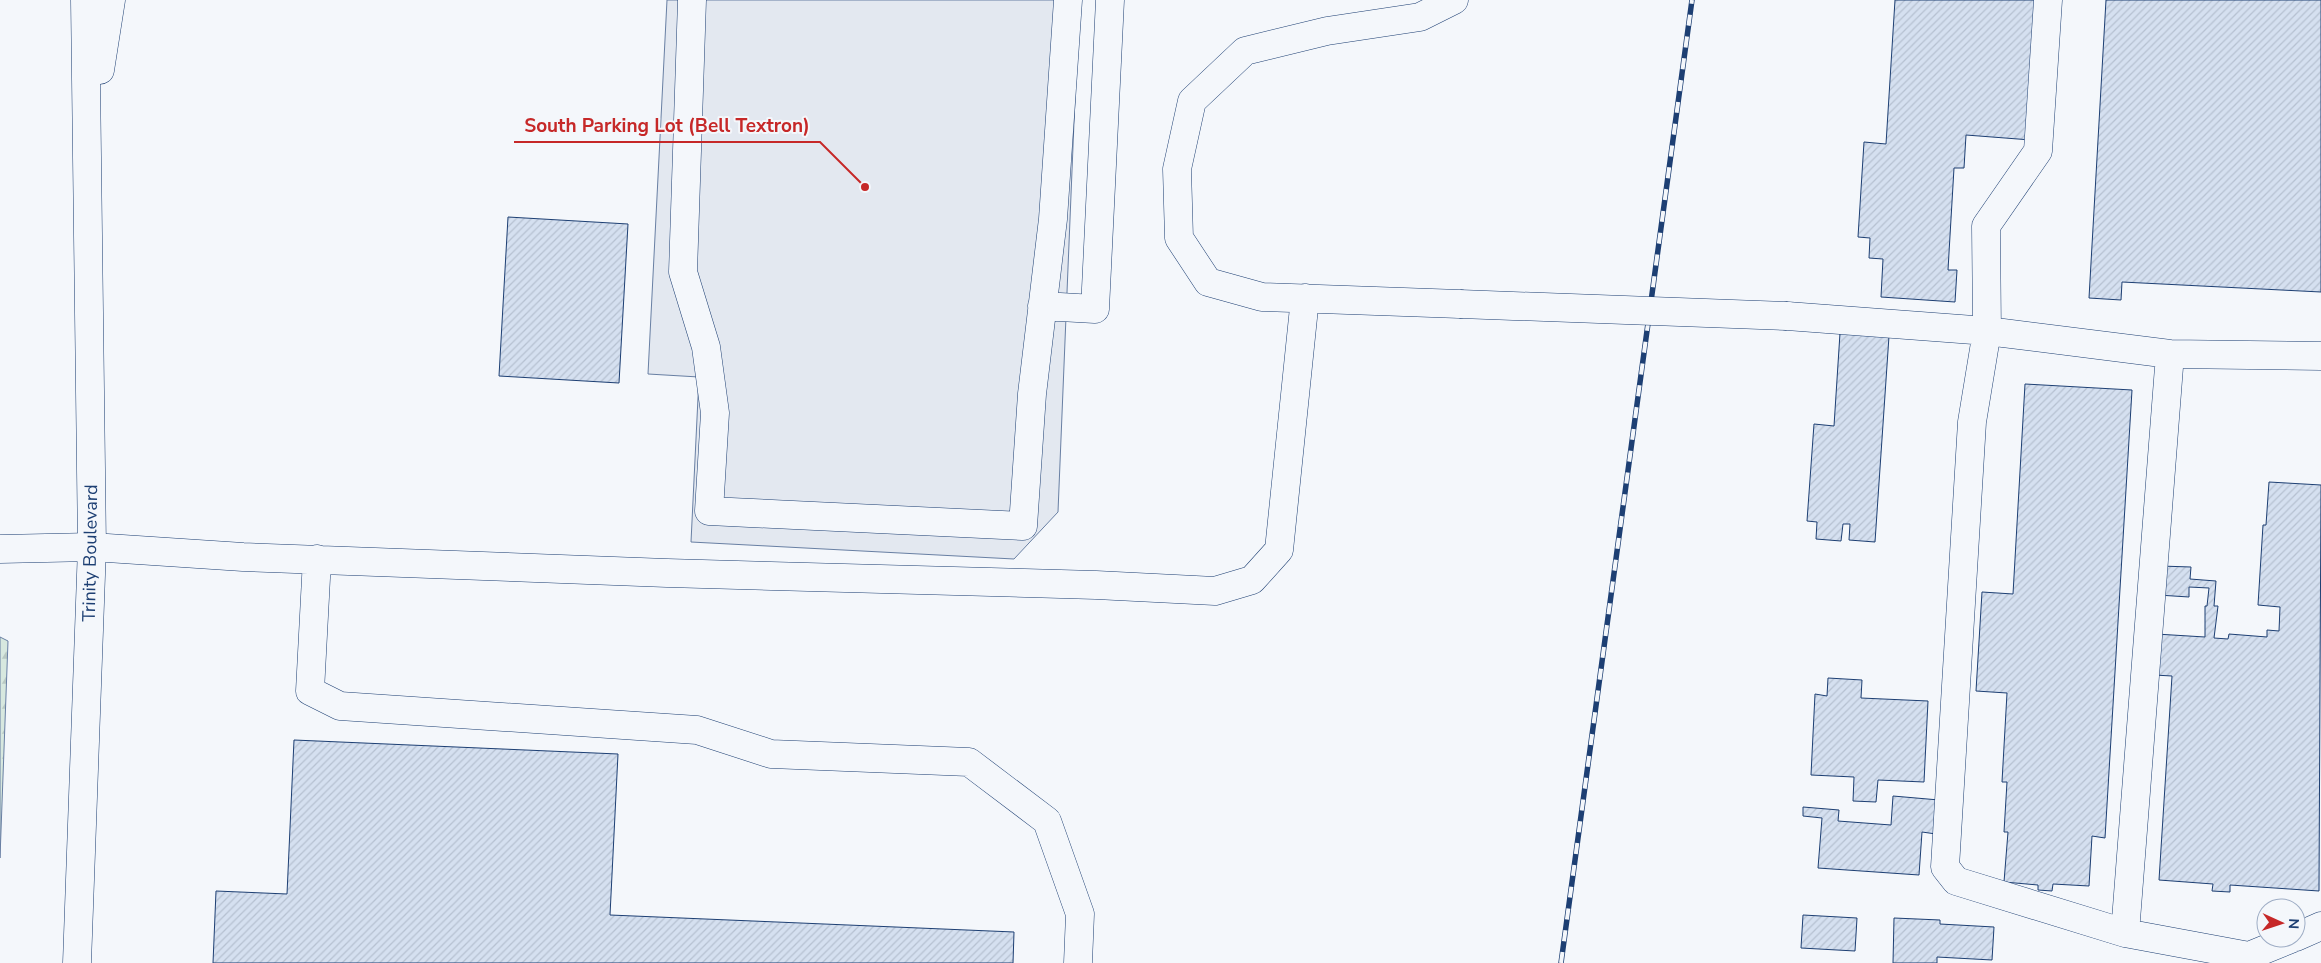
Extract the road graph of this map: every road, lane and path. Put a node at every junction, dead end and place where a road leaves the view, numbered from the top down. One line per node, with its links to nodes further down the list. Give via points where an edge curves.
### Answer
1 (85, 0): 8 (main road, Trinity Boulevard)
2 (111, 0): 8 (main road, Trinity Boulevard)
3 (692, 0): 10 (main road, via 683,272 706,347 714,413 709,512 1023,526)
4 (1068, 0): 10 (main road, via 1053,219)
5 (1110, 0): 10 (main road, via 1095,309)
6 (1454, 0): 9 (main road, via 1420,17 1327,31 1246,51 1192,100 1177,170 1179,238 1208,282 1262,297)
7 (2048, 0): 11 (main road, via 2038,151 1986,226)
8 (89, 143): 14 (main road, Trinity Boulevard)
9 (1305, 298): 11 (main road, bridge, via 1787,316); 16 (main road, via 1279,550 1252,580 1216,591)
10 (1042, 306)
11 (1987, 331): 12 (main road); 19 (main road, via 1972,422 1945,867 1956,881)
12 (2170, 354): 13 (main road); 19 (main road)
13 (2321, 356)
14 (92, 547): 15 (main road); 16 (main road); 21 (main road, Trinity Boulevard)
15 (0, 549)
16 (317, 559): 22 (main road, via 310,691 340,706 697,730 771,754 968,762 1047,821 1080,914)
17 (2321, 926): 18 (main road)
18 (2306, 932)
19 (2125, 933): 20 (main road, via 2249,956)
20 (2268, 948)
21 (77, 963)
22 (1078, 963)

